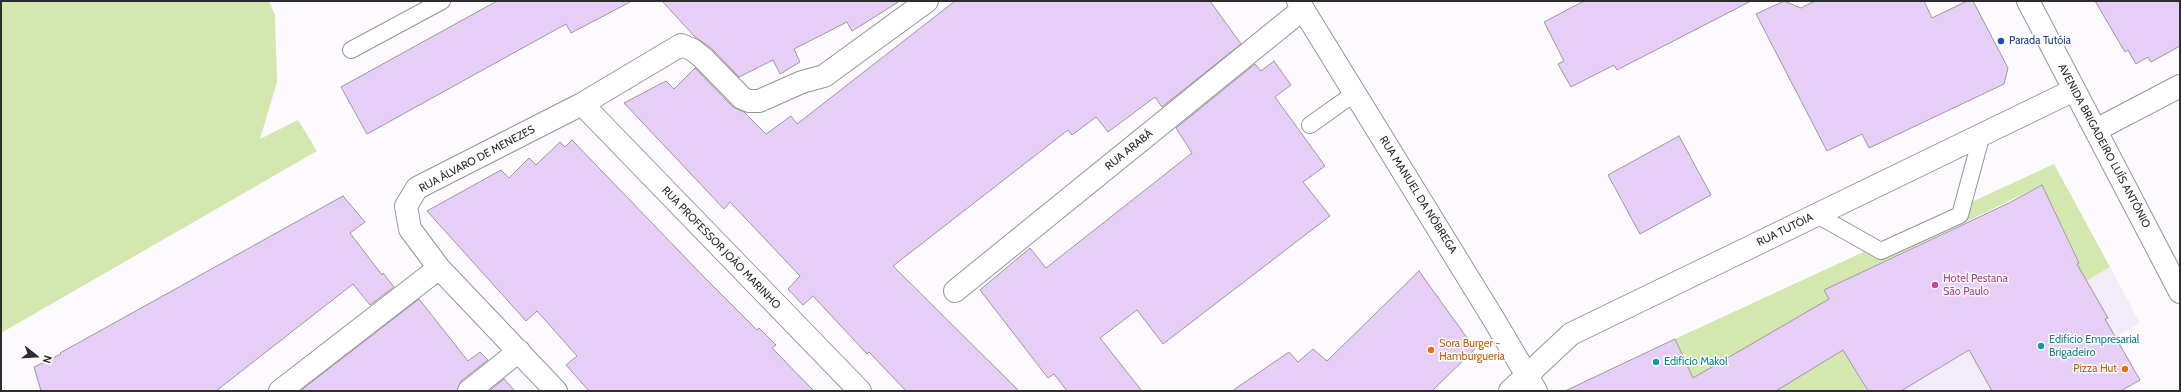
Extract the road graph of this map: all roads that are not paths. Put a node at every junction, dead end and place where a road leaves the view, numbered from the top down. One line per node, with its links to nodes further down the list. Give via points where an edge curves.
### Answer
1 (442, 1): 5 (lane)
2 (927, 1): 9 (street, RUA ÁLVARO DE MENEZES, via 824,76 802,82 759,101 749,101 736,92 703,58 693,50 681,46)
3 (2028, 1): 7 (street, AVENIDA BRIGADEIRO LUÍS ANTÔNIO)
4 (1301, 5): 8 (street, RUA MANUEL DA NÓBREGA); 15 (street, RUA ARABÁ)
5 (351, 50)
6 (2180, 86): 11 (street)
7 (2074, 90): 11 (street, AVENIDA BRIGADEIRO LUÍS ANTÔNIO); 12 (street, RUA TUTÓIA)
8 (1355, 93): 10 (lane); 18 (street, RUA MANUEL DA NÓBREGA)
9 (582, 104): 14 (street, RUA ÁLVARO DE MENEZES, via 417,188 406,206 410,229); 22 (street, RUA PROFESSOR JOÃO MARINHO)
10 (1310, 125)
11 (2096, 130): 16 (street, AVENIDA BRIGADEIRO LUÍS ANTÔNIO)
12 (1982, 134): 13 (street, RUA TUTÓIA); 13 (lane, via 1960,215 1881,251)
13 (1816, 214): 18 (street, RUA TUTÓIA, via 1570,334)
14 (439, 268): 17 (street, RUA ÁLVARO DE MENEZES); 19 (street)
15 (955, 292)
16 (2180, 292)
17 (519, 351): 20 (street); 21 (street, RUA ÁLVARO DE MENEZES)
18 (1531, 382): 23 (street, RUA TUTÓIA)
19 (280, 391)
20 (469, 391)
21 (556, 391)
22 (860, 391)
23 (1510, 391)

